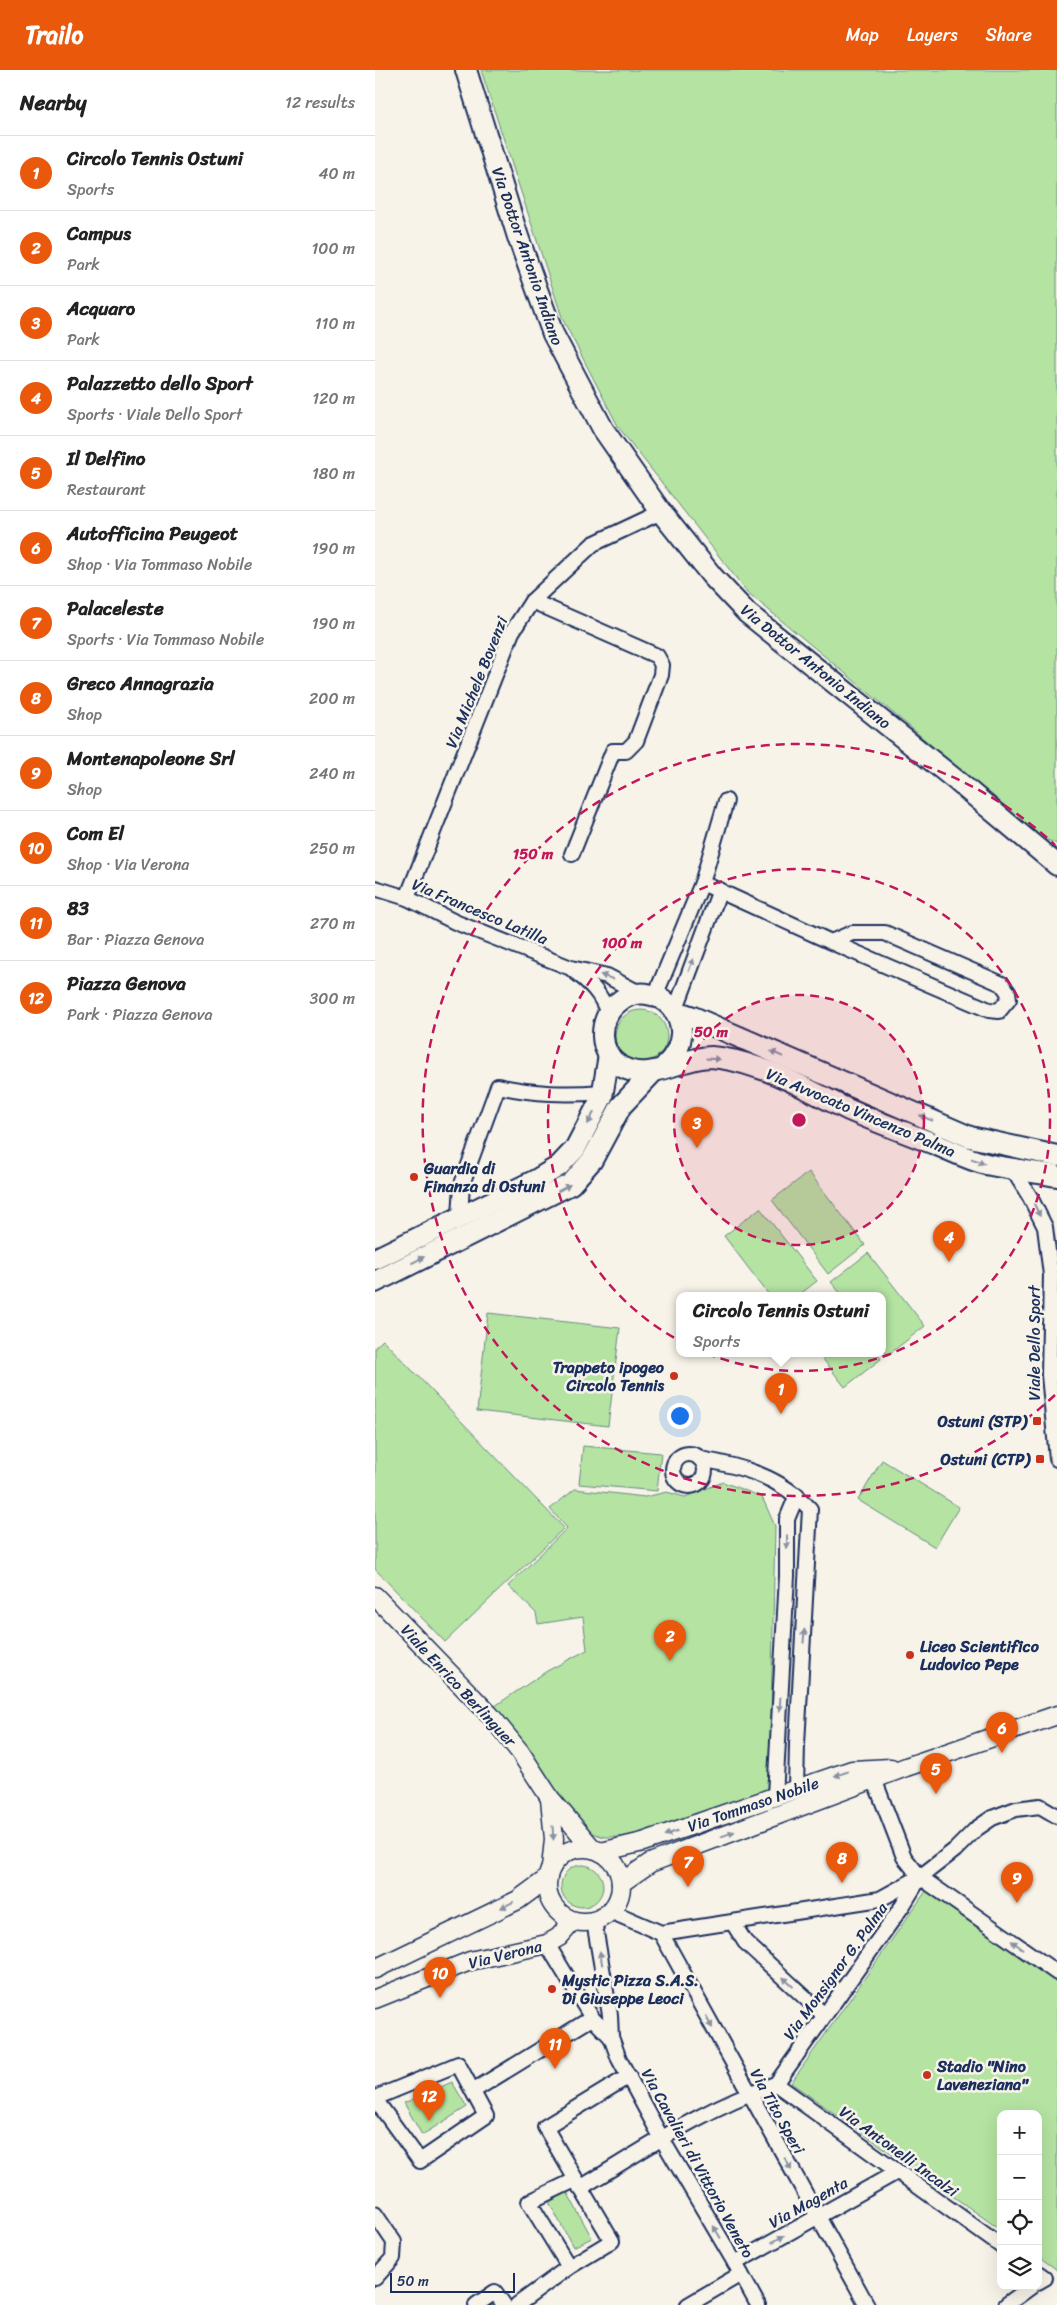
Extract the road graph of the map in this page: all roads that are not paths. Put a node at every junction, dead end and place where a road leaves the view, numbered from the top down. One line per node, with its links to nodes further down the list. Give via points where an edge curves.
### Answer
1 (467, 70): 2 (main road, Via Dottor Antonio Indiano, via 553,334 603,428)
2 (661, 512): 3 (street, Via Michele Bovenzi, via 593,544); 5 (main road, Via Dottor Antonio Indiano, via 712,576 747,613)
3 (532, 601): 6 (street, via 657,656 662,665 636,741 627,751 613,751); 12 (street, Via Michele Bovenzi, via 512,632)
4 (726, 802): 9 (street)
5 (1037, 847): 7 (main road, Via Dottor Antonio Indiano); 8 (main road, Via Dottor Antonio Indiano)
6 (572, 854)
7 (1057, 856)
8 (1057, 864)
9 (702, 883): 11 (street); 15 (street)
10 (375, 888): 12 (street, Via Francesco Latilla)
11 (720, 890): 13 (street); 16 (street, one-way to 11)
12 (407, 898): 14 (street, Via Francesco Latilla, via 455,922)
13 (831, 942): 13 (street, via 989,1010 999,1010 1009,999 1002,984 885,934 852,933)
14 (571, 968): 15 (street, Via Francesco Latilla, one-way to 14, via 607,976); 17 (street, Via Francesco Latilla, via 595,987)
15 (648, 995): 16 (main road, Via Avvocato Vincenzo Palma, via 666,1002); 17 (main road, via 628,997)
16 (675, 1011): 19 (main road, via 681,1022 680,1047 674,1058); 21 (main road, Via Avvocato Vincenzo Palma, one-way to 16, via 971,1136)
17 (608, 1014): 18 (main road, via 603,1035)
18 (609, 1056): 19 (main road, Via Avvocato Vincenzo Palma, via 628,1071 640,1074); 20 (main road)
19 (659, 1069): 22 (main road, Via Avvocato Vincenzo Palma, one-way to 22, via 711,1057 760,1068 850,1110 966,1157 984,1164); 27 (main road, one-way to 19, via 571,1184 592,1160 621,1106)
20 (603, 1092): 24 (main road, one-way to 24, via 575,1149 559,1166); 24 (street, via 565,1095 531,1093 498,1086 462,1184)
21 (1057, 1156)
22 (1012, 1168): 23 (main road, Via Avvocato Vincenzo Palma); 25 (street, Viale Dello Sport, one-way to 25, via 1045,1227)
23 (1057, 1176)
24 (460, 1216): 26 (main road)
25 (1053, 1256): 29 (street, Viale Dello Sport, via 1049,1374)
26 (375, 1259)
27 (375, 1282)
28 (700, 1459): 30 (street, via 734,1465 764,1476)
29 (1057, 1459)
30 (797, 1495): 35 (street, one-way to 30, via 810,1509); 36 (street, one-way to 36, via 787,1519)
31 (375, 1596): 37 (street, Viale Enrico Berlinguer, via 490,1715 520,1752)
32 (1057, 1715): 33 (street, Via Tommaso Nobile)
33 (907, 1768): 34 (street, Via Tommaso Nobile); 35 (street, Via Tommaso Nobile, one-way to 35, via 852,1770)
34 (874, 1779): 41 (street, via 904,1857); 42 (street, Via Tommaso Nobile, one-way to 34, via 650,1863)
35 (797, 1789): 36 (street, Via Tommaso Nobile)
36 (775, 1796): 39 (street, Via Tommaso Nobile, one-way to 39, via 643,1842)
37 (550, 1798): 39 (street, Viale Enrico Berlinguer); 40 (street, one-way to 40, via 554,1839)
38 (1057, 1816): 41 (street, Via Monsignor G. Palma, via 1040,1806 1015,1809 992,1818)
39 (597, 1851): 40 (street, via 574,1850 565,1854); 42 (street, via 615,1865)
40 (549, 1873): 44 (street, via 547,1889 555,1909); 49 (street, one-way to 49, via 517,1900)
41 (920, 1876): 46 (street, Via Monsignor G. Palma, via 880,1900); 50 (street, one-way to 41); 52 (street, Via Monsignor G. Palma, via 903,1906)
42 (621, 1883): 43 (street, via 620,1893)
43 (610, 1911): 45 (street); 47 (street)
44 (573, 1920): 45 (street); 48 (street, Via Verona, via 559,1937)
45 (594, 1921): 54 (street, Via Cavalieri di Vittorio Veneto, one-way to 45, via 611,2015)
46 (733, 1923): 47 (street, Via Monsignor G. Palma); 52 (street, one-way to 46, via 745,1942)
47 (661, 1933): 58 (street, Via Tito Speri, one-way to 58)
48 (547, 1944): 51 (street, Via Verona, via 470,1961); 53 (street, Via Cavalieri di Vittorio Veneto)
49 (375, 1968)
50 (1057, 1973)
51 (375, 1998)
52 (824, 2015): 56 (street, Via Monsignor G. Palma)
53 (592, 2018): 54 (street, Via Cavalieri di Vittorio Veneto); 57 (street)
54 (611, 2037): 55 (street, Via Cavalieri di Vittorio Veneto)
55 (629, 2076): 60 (street, Via Cavalieri di Vittorio Veneto); 62 (street, via 545,2127)
56 (776, 2084): 58 (street); 61 (street, Via Antonelli Incalzi)
57 (473, 2091): 59 (street, via 458,2064); 59 (street, via 486,2116 420,2161)
58 (748, 2093): 60 (street); 64 (street, Via Tito Speri, one-way to 64)
59 (375, 2099)
60 (662, 2139): 62 (street); 67 (street, Via Cavalieri di Vittorio Veneto, one-way to 60)
61 (897, 2172): 64 (street, Via Magenta); 65 (street, Via Antonelli Incalzi)
62 (578, 2184): 66 (street, via 612,2242); 66 (street, via 529,2202)
63 (375, 2214): 68 (street, via 394,2242 393,2258)
64 (817, 2218): 67 (street, Via Magenta, one-way to 64); 75 (street, Via Tito Speri)
65 (1000, 2245)
66 (569, 2267): 72 (street)
67 (738, 2268): 73 (street, Via Magenta); 74 (street, Via Cavalieri di Vittorio Veneto)
68 (375, 2278)
69 (1027, 2290): 76 (street)
70 (476, 2305): 71 (street, via 495,2292)
71 (504, 2305)
72 (517, 2305)
73 (688, 2305)
74 (758, 2305)
75 (867, 2305)
76 (1006, 2305)

